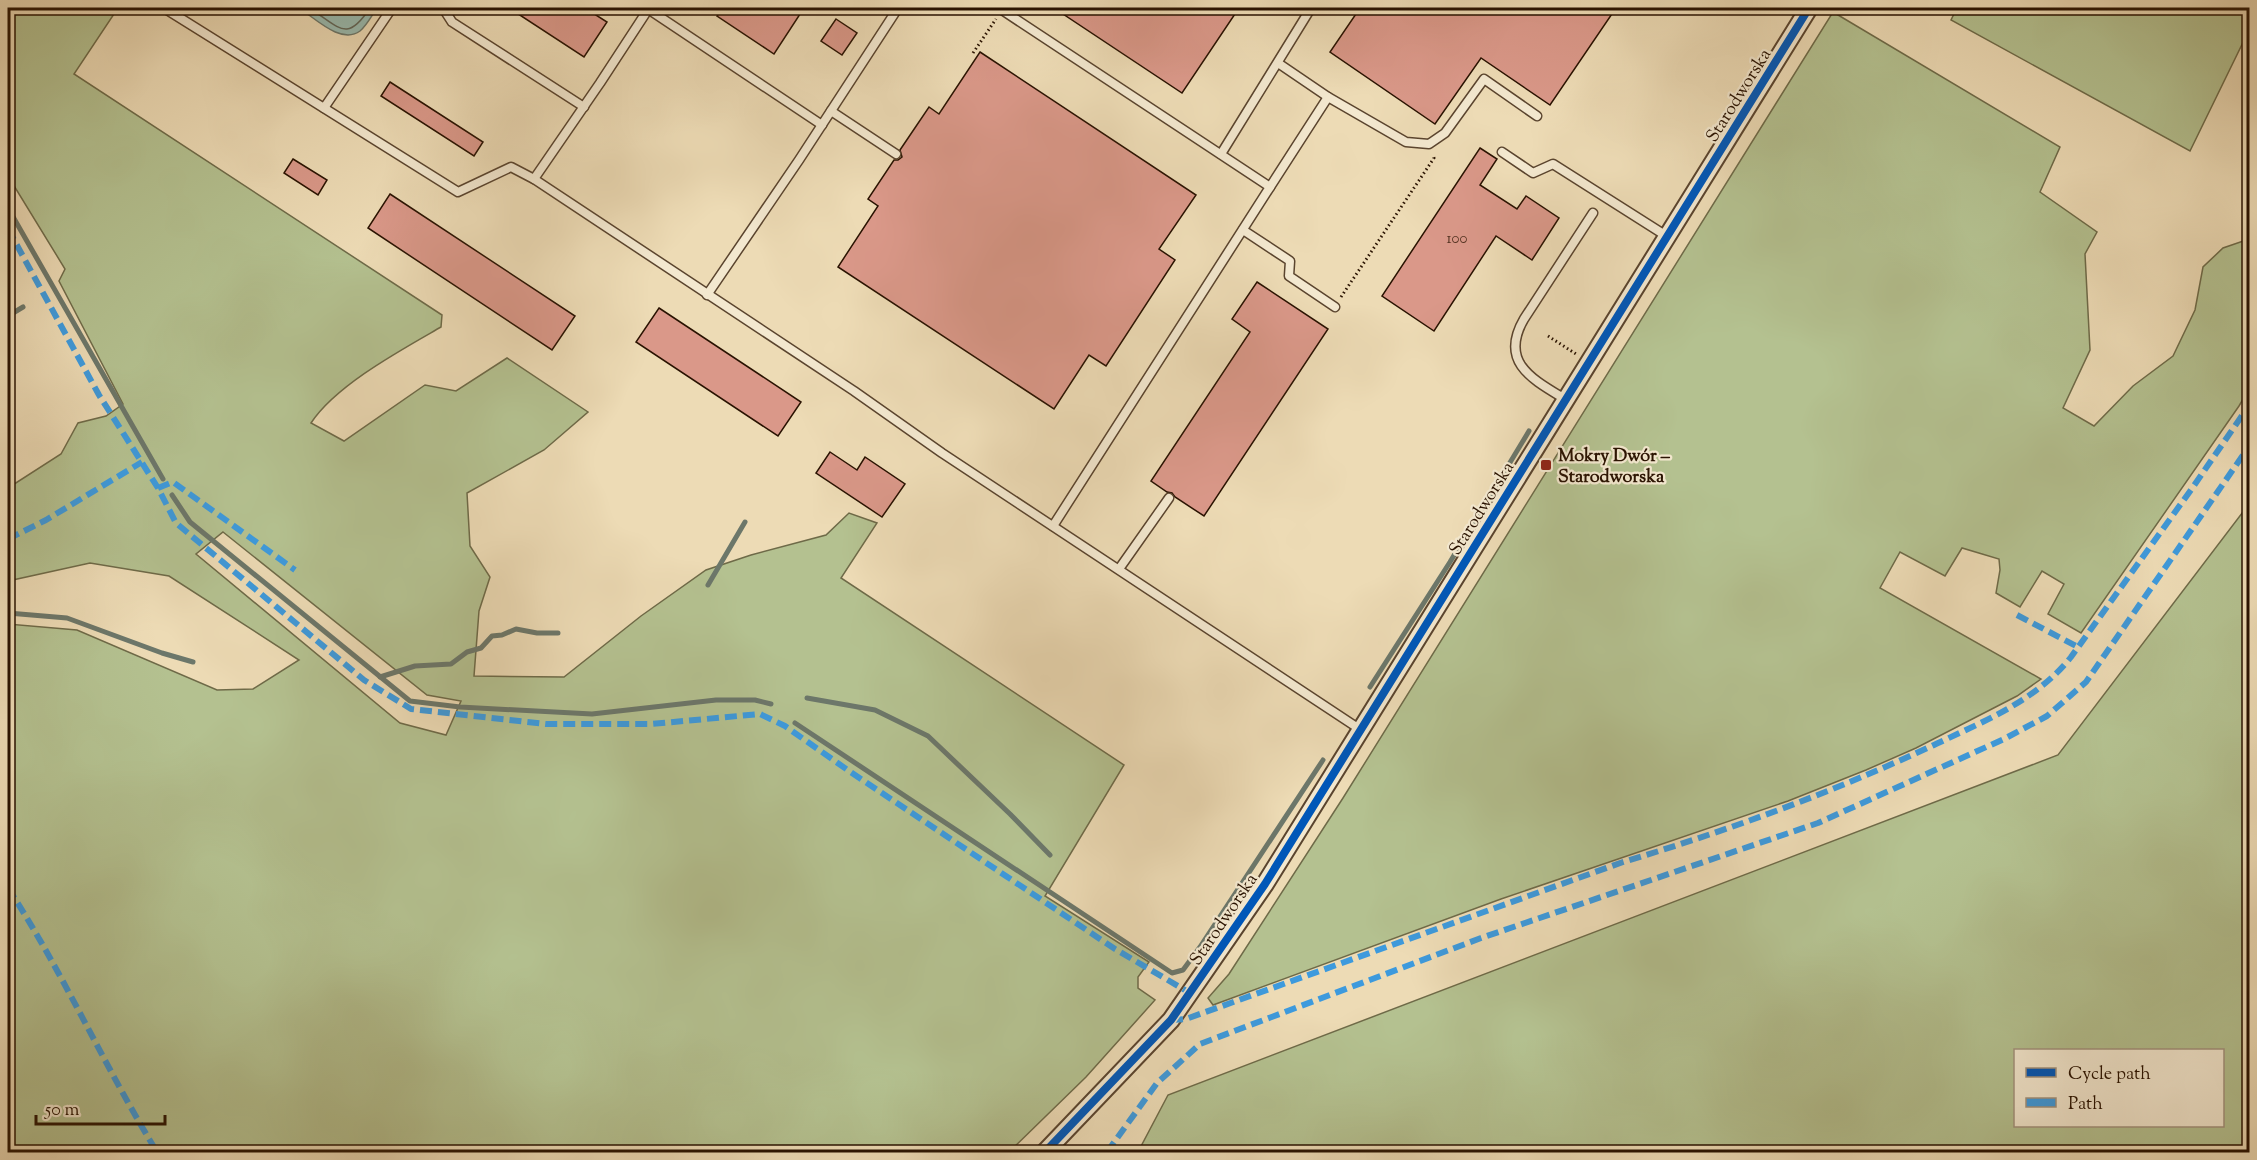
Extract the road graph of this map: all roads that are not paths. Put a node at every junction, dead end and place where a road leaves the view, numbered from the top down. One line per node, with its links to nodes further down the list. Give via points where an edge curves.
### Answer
1 (164, 8): 12 (lane)
2 (392, 8): 12 (lane)
3 (443, 8): 11 (lane, via 452,22)
4 (648, 8): 11 (lane); 15 (lane)
5 (898, 8): 13 (lane)
6 (1311, 8): 9 (lane)
7 (1809, 8): 23 (street, Starodworska)
8 (1000, 9): 18 (lane)
9 (1278, 63): 10 (lane); 18 (lane)
10 (1328, 97): 14 (lane, via 1406,142 1429,144 1445,133 1484,79); 20 (lane)
11 (584, 107): 19 (lane)
12 (324, 108): 19 (lane, via 458,192 511,167)
13 (831, 111): 15 (lane); 17 (lane)
14 (1537, 116)
15 (822, 125): 24 (lane)
16 (1502, 152): 23 (lane, via 1533,173 1553,164)
17 (896, 154)
18 (1221, 154): 20 (lane)
19 (534, 179): 24 (lane)
20 (1270, 187): 22 (lane)
21 (1593, 213): 26 (lane, via 1517,331 1515,345 1521,367 1528,376)
22 (1243, 230): 25 (lane, via 1290,261 1289,276); 28 (lane)
23 (1668, 237): 26 (street, Starodworska)
24 (707, 295): 28 (lane)
25 (1335, 307)
26 (1565, 399): 30 (street, Starodworska)
27 (1169, 498): 29 (lane)
28 (1053, 526): 29 (lane)
29 (1119, 569): 30 (lane)
30 (1361, 730): 31 (street, Starodworska, via 1265,884 1171,1020)
31 (1046, 1152)

